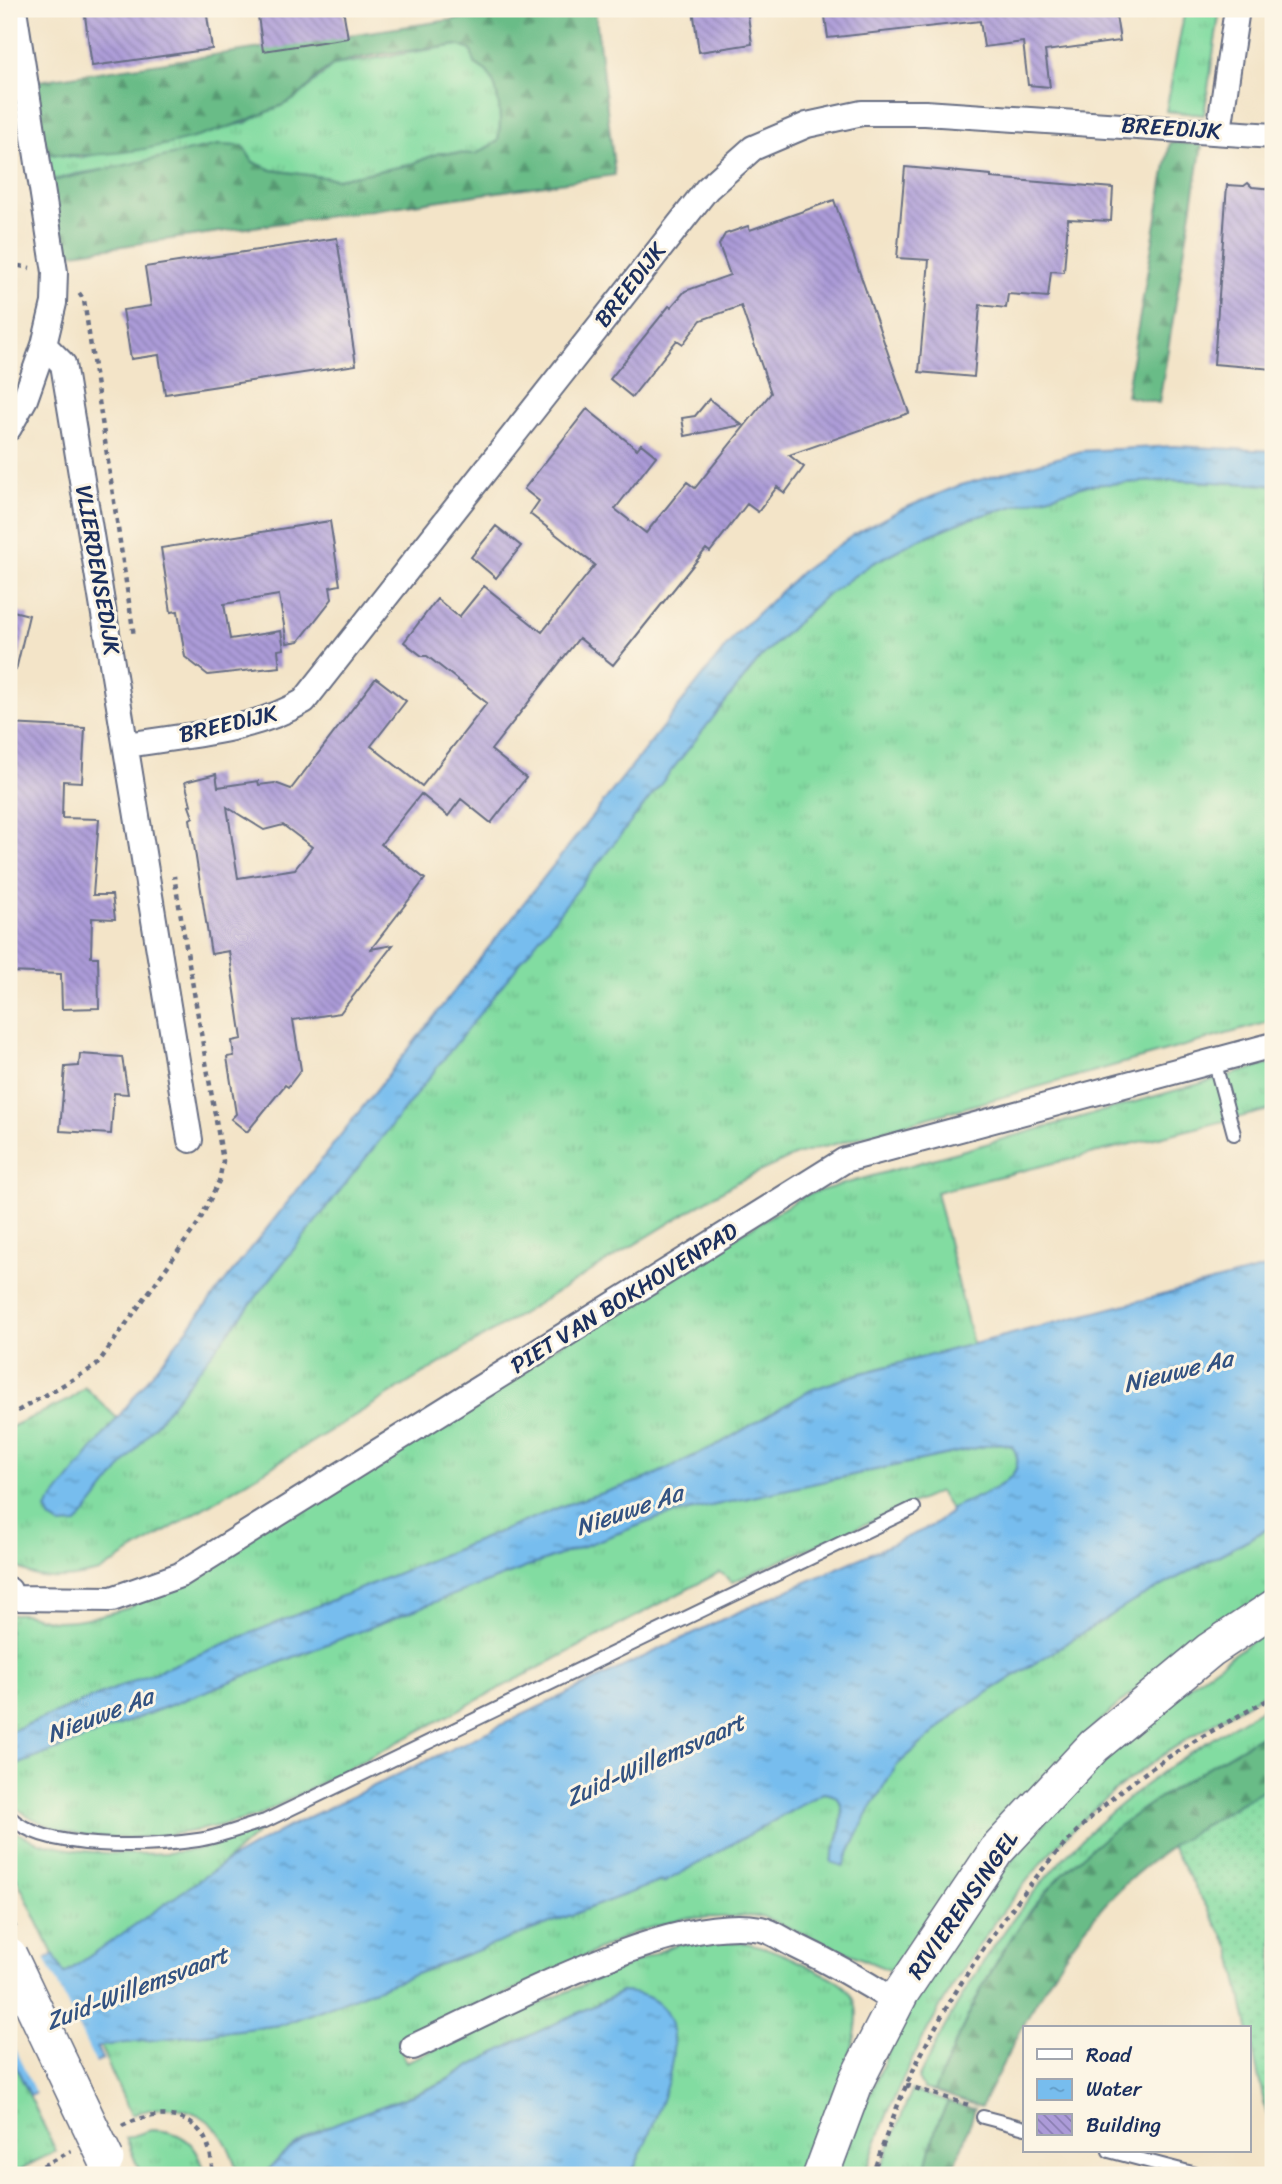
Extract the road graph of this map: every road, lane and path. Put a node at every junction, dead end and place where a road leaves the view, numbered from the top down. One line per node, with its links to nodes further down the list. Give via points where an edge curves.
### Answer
1 (15, 9): 5 (street, via 55,272 54,303)
2 (1237, 9): 3 (street)
3 (1219, 131): 4 (street, BREEDIJK); 7 (street, BREEDIJK, via 862,113 807,125 753,148 707,188 304,701 279,716 251,724)
4 (1273, 136)
5 (44, 345): 6 (street); 7 (street, VLIERDENSEDIJK, via 63,364)
6 (9, 428)
7 (127, 745): 11 (street, VLIERDENSEDIJK)
8 (1273, 1045): 9 (street, PIET VAN BOKHOVENPAD)
9 (1214, 1060): 10 (lane); 13 (street, PIET VAN BOKHOVENPAD, via 845,1160 180,1575 112,1599)
10 (1234, 1134)
11 (190, 1140)
12 (914, 1508): 16 (lane, via 265,1821 199,1840 130,1844 58,1839 15,1823)
13 (10, 1596)
14 (1273, 1608): 18 (main road, RIVIERENSINGEL, via 1210,1650 1094,1746 996,1851)
15 (1273, 1697): 20 (path, RIVIERENSINGEL, via 1194,1741 1108,1802 1044,1869 954,1995)
16 (9, 1816)
17 (9, 1955): 24 (main road, bridge)
18 (896, 2002): 19 (street, via 762,1929 716,1928 654,1942 598,1962); 25 (main road, RIVIERENSINGEL, via 856,2081)
19 (413, 2047)
20 (906, 2085): 21 (path, via 976,2108); 26 (path, RIVIERENSINGEL)
21 (983, 2117): 22 (lane)
22 (1023, 2127)
23 (1113, 2152): 27 (lane)
24 (110, 2167)
25 (821, 2175)
26 (872, 2175)
27 (1200, 2175)

